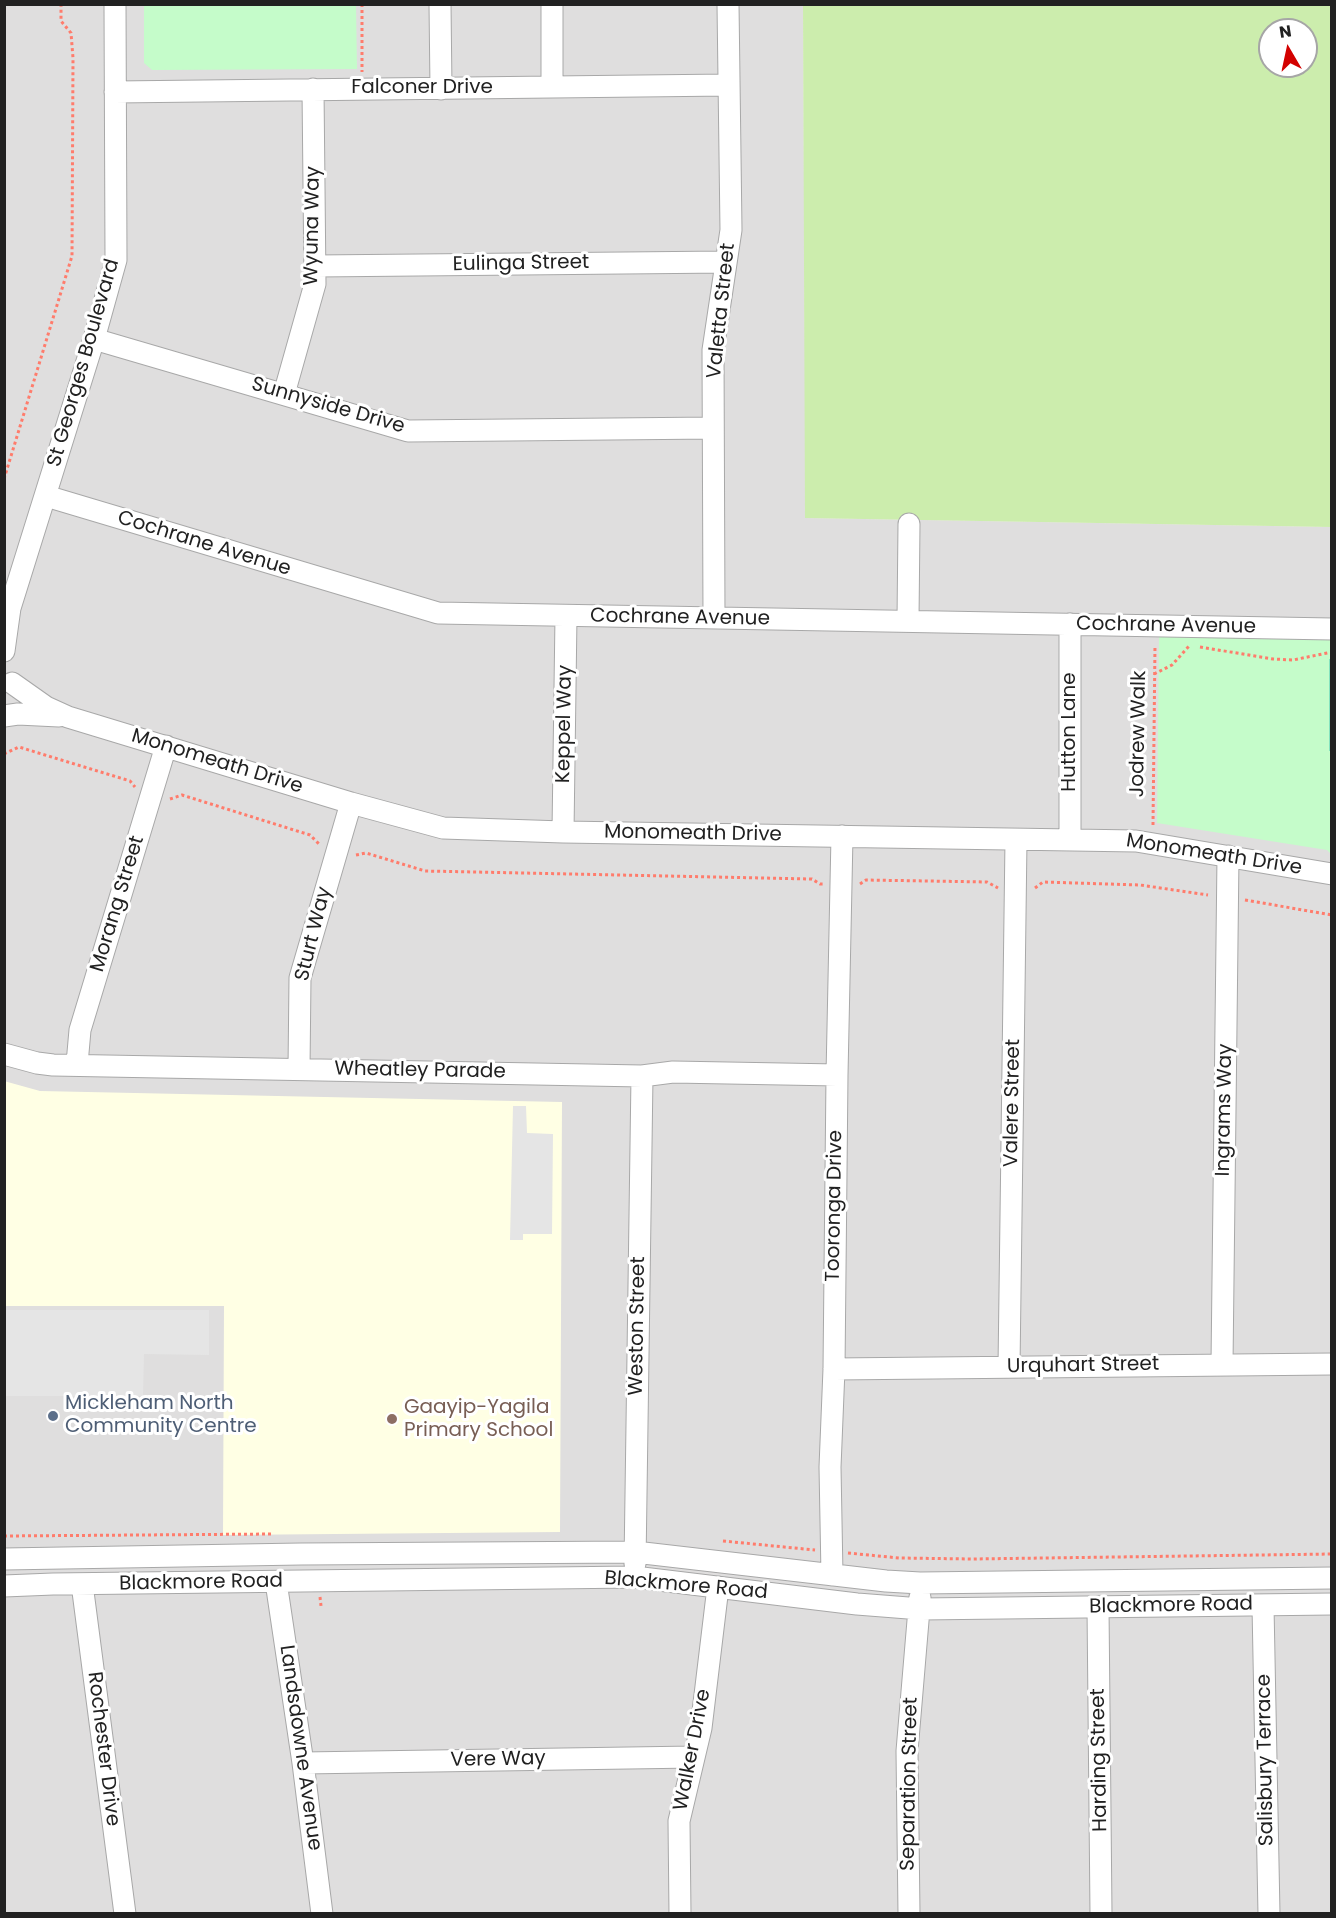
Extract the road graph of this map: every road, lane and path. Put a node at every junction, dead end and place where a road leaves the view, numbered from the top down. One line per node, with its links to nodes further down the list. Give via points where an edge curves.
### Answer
1 (61, 4): 18 (path, via 61,21 71,33 73,58 72,256)
2 (115, 4): 12 (street, St Georges Boulevard)
3 (362, 4): 10 (path)
4 (440, 4): 11 (street)
5 (552, 4): 8 (street)
6 (728, 4): 7 (street, Valetta Street)
7 (728, 85): 8 (street, Falconer Drive); 13 (street, Valetta Street, via 731,230)
8 (552, 87): 11 (street, Falconer Drive)
9 (313, 89): 10 (street, Falconer Drive); 12 (street, Falconer Drive); 14 (street, Wyuna Way)
10 (363, 89): 11 (street, Falconer Drive)
11 (441, 89)
12 (115, 92): 15 (street, St Georges Boulevard, via 116,260)
13 (726, 262): 14 (street, Eulinga Street); 17 (street, Valetta Street, via 713,350)
14 (316, 266): 16 (street, Wyuna Way, via 315,284)
15 (94, 339): 16 (street, Sunnyside Drive); 19 (street, St Georges Boulevard)
16 (284, 394): 17 (street, Sunnyside Drive, via 408,431)
17 (713, 428): 23 (street, Valetta Street)
18 (4, 479)
19 (46, 496): 21 (street, St Georges Boulevard); 22 (street, Cochrane Avenue, via 427,611)
20 (909, 524): 24 (street)
21 (7, 613): 30 (street, St Georges Boulevard)
22 (566, 616): 23 (street, Cochrane Avenue); 40 (street, Keppel Way)
23 (714, 618): 24 (street, Cochrane Avenue)
24 (908, 620): 25 (street, Cochrane Avenue)
25 (1070, 624): 26 (street, Cochrane Avenue); 42 (street, Hutton Lane)
26 (1155, 626): 27 (street, Cochrane Avenue); 33 (path, Jodrew Walk)
27 (1332, 629)
28 (1178, 645): 29 (path)
29 (1189, 646): 31 (path, via 1293,660); 33 (path, via 1172,665)
30 (4, 651)
31 (1332, 652)
32 (7, 672): 34 (street, via 14,692); 35 (street, Monomeath Drive, via 46,707)
33 (1154, 674): 44 (path, Jodrew Walk)
34 (4, 715): 35 (street, Monomeath Drive)
35 (68, 717): 36 (street, Monomeath Drive)
36 (166, 746): 38 (street, Morang Street); 39 (street, Monomeath Drive)
37 (4, 754): 38 (path, via 20,747 130,781 135,787)
38 (153, 792): 45 (path, via 171,799 182,795 310,835 318,844); 53 (street, Morang Street, via 80,1030)
39 (351, 803): 40 (street, Monomeath Drive, via 444,828); 45 (street, Sturt Way)
40 (563, 832): 41 (street, Monomeath Drive)
41 (842, 836): 43 (street, Monomeath Drive); 48 (street, Tooronga Drive)
42 (1070, 839): 43 (street, Monomeath Drive); 44 (street, Monomeath Drive)
43 (1016, 840): 49 (street, Valere Street)
44 (1153, 843): 46 (street, Monomeath Drive)
45 (337, 849): 48 (path, via 358,856 366,853 424,871 812,879 820,884); 54 (street, Sturt Way, via 300,978)
46 (1228, 855): 47 (street, Monomeath Drive); 50 (street, Ingrams Way)
47 (1332, 873)
48 (840, 885): 49 (path, via 858,885 866,880 987,882 997,888); 55 (street, Tooronga Drive)
49 (1016, 887): 50 (path, via 1036,888 1043,882 1140,885); 59 (street, Valere Street)
50 (1227, 897): 51 (path); 57 (street, Ingrams Way)
51 (1332, 915)
52 (4, 1054): 53 (street, Wheatley Parade, via 37,1063)
53 (77, 1064): 54 (street, Wheatley Parade)
54 (299, 1069): 56 (street, Wheatley Parade)
55 (837, 1075): 56 (street, Wheatley Parade, via 673,1072); 60 (street, Tooronga Drive)
56 (642, 1076): 61 (street, Weston Street)
57 (1222, 1364): 58 (street, Urquhart Street); 59 (street, Urquhart Street)
58 (1332, 1364)
59 (1009, 1367): 60 (street, Urquhart Street)
60 (834, 1369): 63 (street, Tooronga Drive, via 830,1467)
61 (635, 1552): 62 (street, Blackmore Road); 63 (street, Blackmore Road); 64 (street, Weston Street)
62 (4, 1559)
63 (832, 1575): 67 (street, Blackmore Road)
64 (634, 1577): 66 (street, Blackmore Road); 70 (street, Blackmore Road)
65 (1332, 1578): 67 (street, Blackmore Road)
66 (276, 1582): 68 (street, Blackmore Road); 76 (street, Landsdowne Avenue)
67 (920, 1583): 74 (street, Separation Street)
68 (82, 1584): 69 (street, Blackmore Road); 77 (street, Rochester Drive)
69 (4, 1586)
70 (718, 1587): 74 (street, Blackmore Road); 75 (street, Walker Drive)
71 (1332, 1604): 72 (street, Blackmore Road)
72 (1263, 1606): 73 (street, Blackmore Road); 82 (street, Salisbury Terrace)
73 (1098, 1607): 74 (street, Blackmore Road); 81 (street, Harding Street)
74 (921, 1609): 80 (street, Separation Street, via 907,1751)
75 (694, 1757): 76 (street, Vere Way); 79 (street, Walker Drive, via 679,1821)
76 (303, 1763): 78 (street, Landsdowne Avenue)
77 (125, 1914)
78 (322, 1914)
79 (680, 1914)
80 (909, 1914)
81 (1101, 1914)
82 (1269, 1914)

